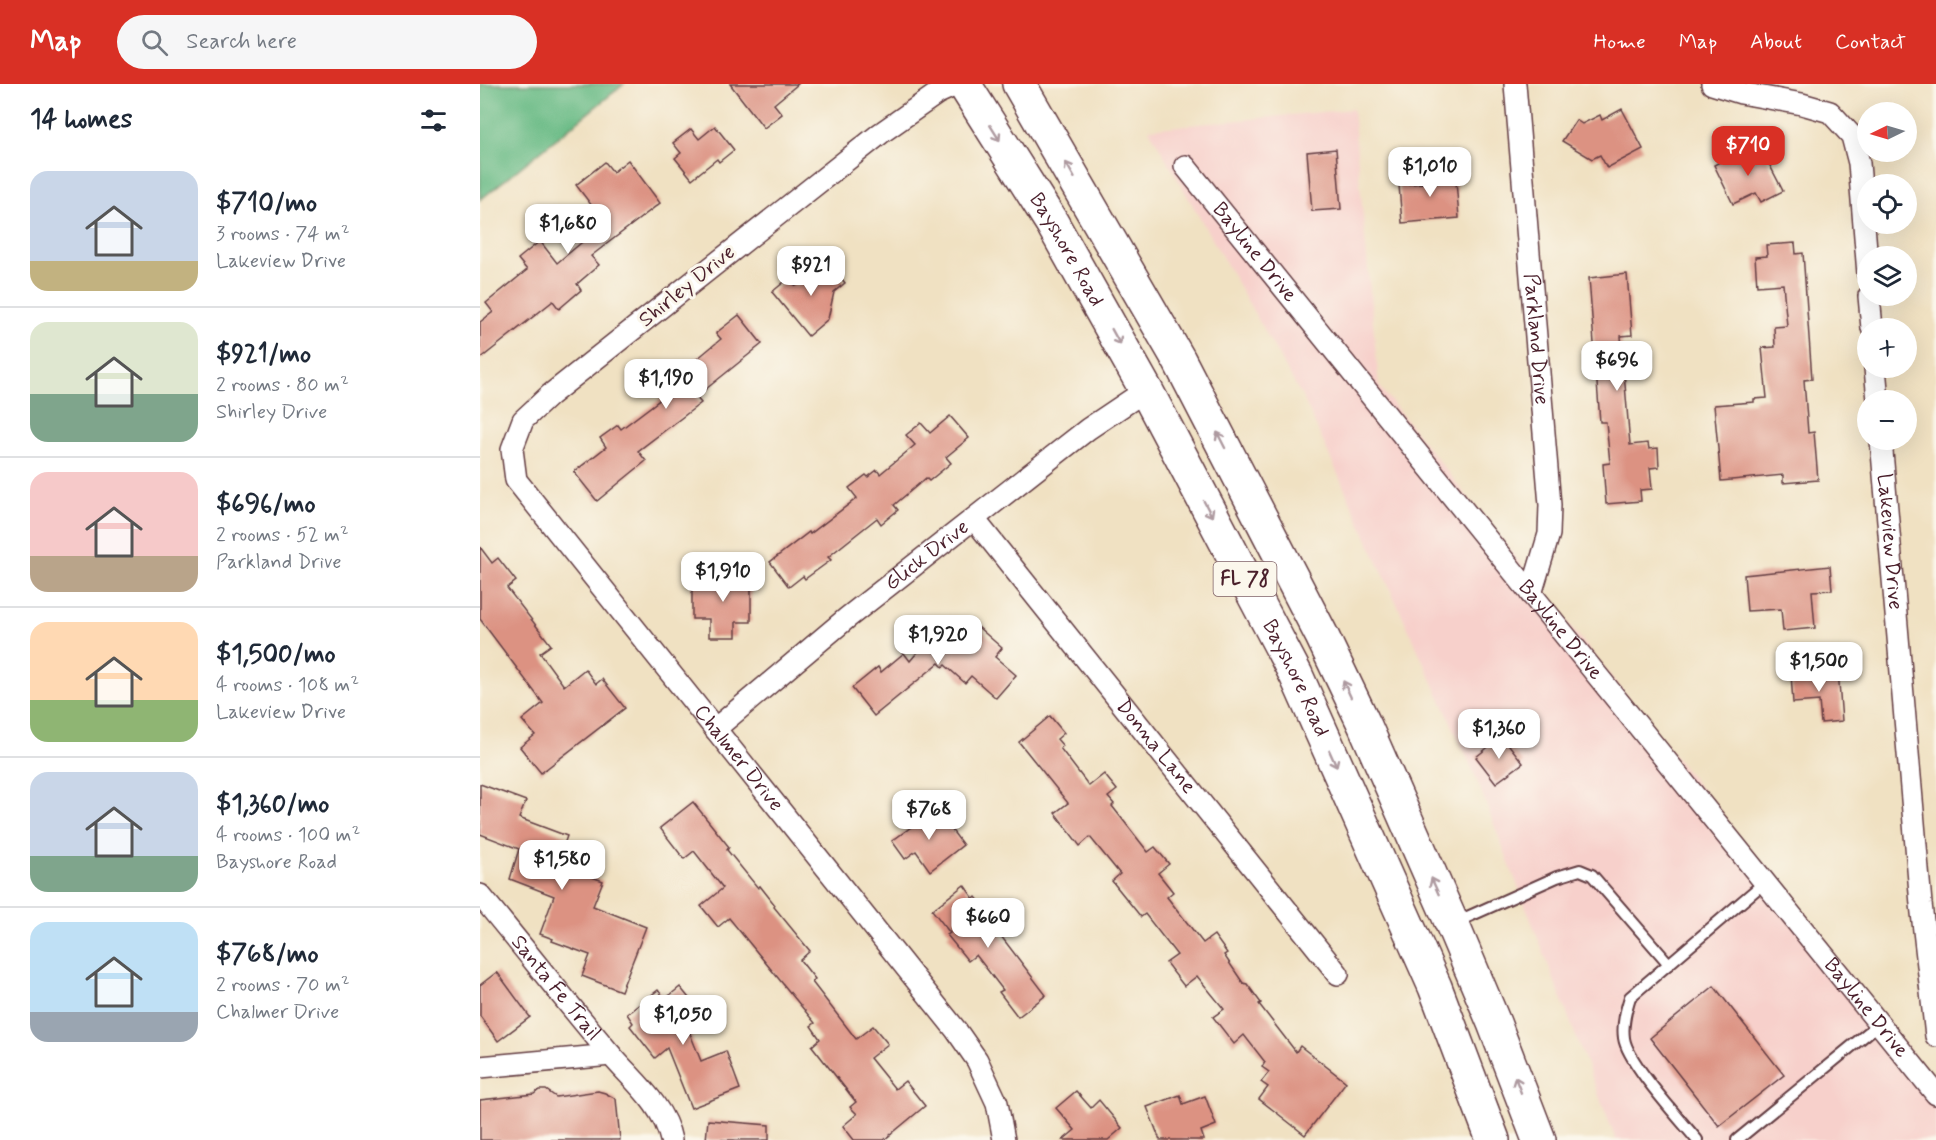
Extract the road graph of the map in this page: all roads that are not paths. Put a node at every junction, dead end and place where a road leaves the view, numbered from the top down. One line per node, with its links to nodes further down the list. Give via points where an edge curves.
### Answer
1 (958, 84): 9 (street, Shirley Drive, via 938,93 880,133)
2 (964, 84): 10 (main road, Bayshore Road / FL 78, one-way to 10, via 1052,222)
3 (996, 84): 6 (main road)
4 (1515, 84): 13 (street, Parkland Drive, via 1550,505 1549,534)
5 (1712, 84): 8 (street, via 1830,112 1852,136)
6 (1023, 90): 17 (main road, Bayshore Road / FL 78, one-way to 6, via 1365,726 1312,617 1179,360)
7 (1185, 166): 13 (street, Bayline Drive)
8 (1865, 246)
9 (562, 385): 14 (street, Chalmer Drive, via 523,420 512,449 516,480)
10 (1146, 390): 12 (street, Glick Drive, via 1088,429); 29 (main road, Bayshore Road / FL 78, one-way to 29, via 1296,675 1435,987)
11 (1882, 450): 21 (street, Lakeview Drive)
12 (974, 519): 14 (street, Glick Drive); 19 (street, Donna Lane)
13 (1531, 594): 15 (street, Bayline Drive)
14 (715, 729): 28 (street, Chalmer Drive, via 972,1052 997,1103)
15 (1766, 882): 18 (lane); 20 (street, Bayline Drive)
16 (480, 896): 23 (street, Santa Fe Trail)
17 (1451, 924): 18 (lane, via 1580,870 1596,879); 30 (main road, Bayshore Road / FL 78, one-way to 17)
18 (1669, 964): 31 (lane, via 1630,997 1624,1040 1632,1060)
19 (1338, 974)
20 (1880, 1023): 24 (street, Bayline Drive); 32 (lane)
21 (1936, 1036)
22 (1936, 1042): 24 (street)
23 (612, 1055): 25 (street); 27 (street, Santa Fe Trail, via 654,1102 669,1127)
24 (1915, 1066): 26 (street, Bayline Drive)
25 (480, 1067)
26 (1936, 1094)
27 (671, 1140)
28 (1004, 1140)
29 (1493, 1140)
30 (1539, 1140)
31 (1697, 1140)
32 (1737, 1140)

